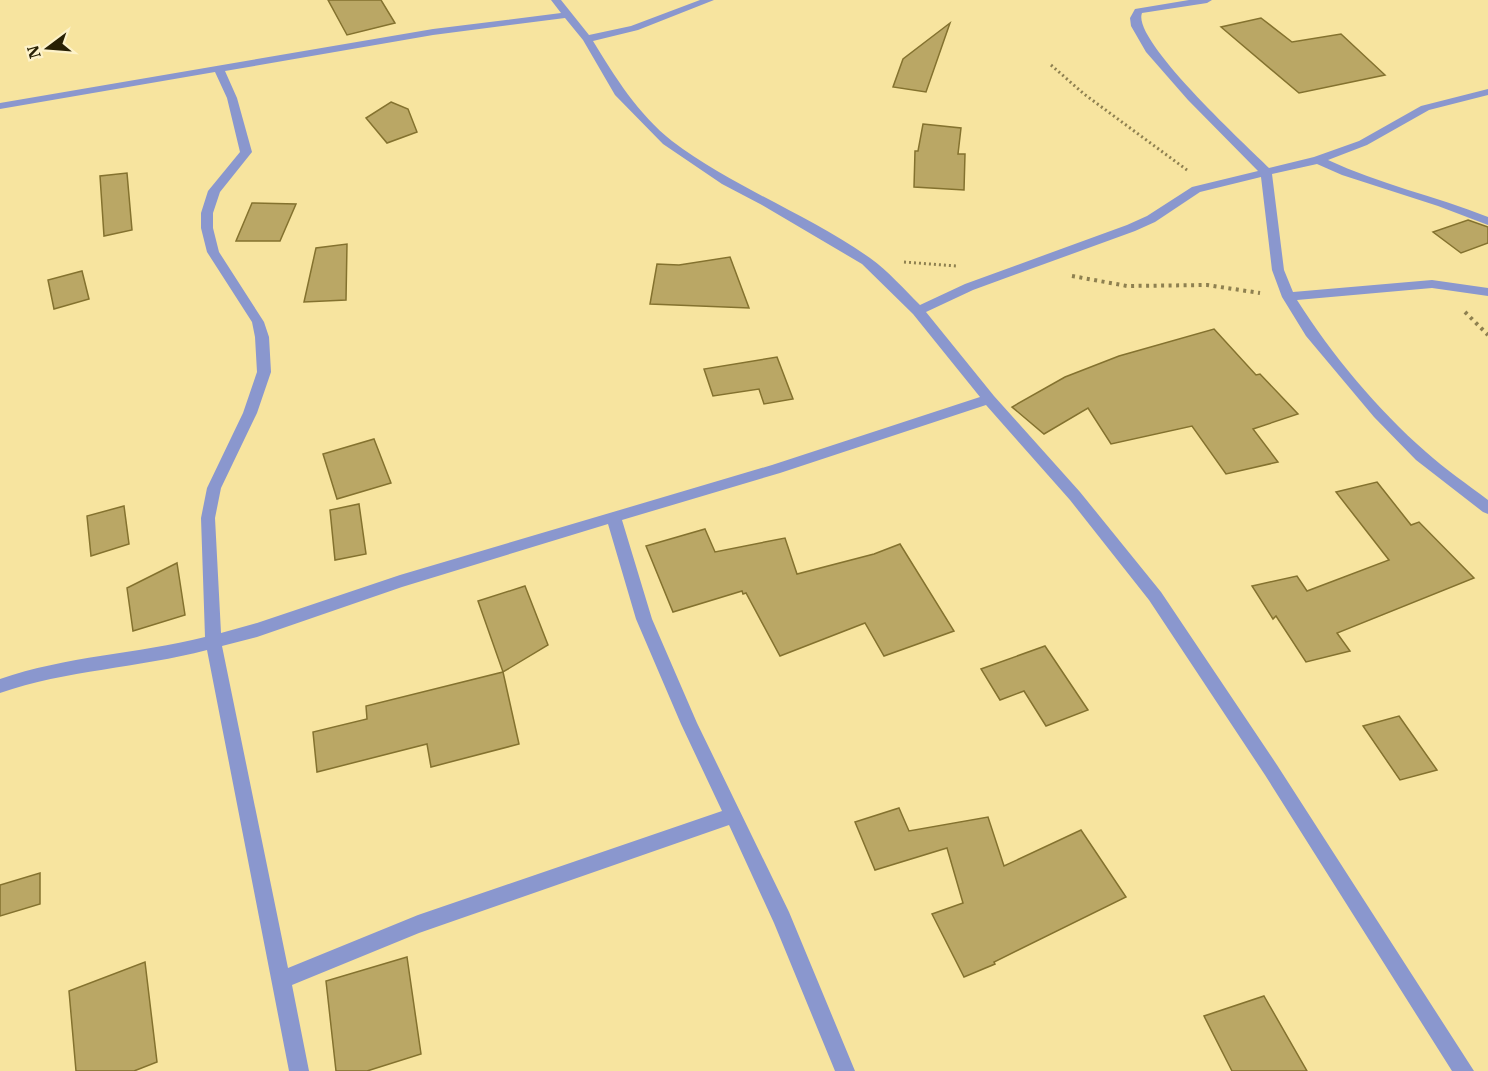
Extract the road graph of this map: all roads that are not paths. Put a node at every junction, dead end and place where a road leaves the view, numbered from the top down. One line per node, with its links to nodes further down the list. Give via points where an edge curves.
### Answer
1 (556, 0): 4 (street)
2 (709, 0): 5 (street, via 634,28)
3 (1207, 0): 10 (street, via 1138,11 1136,26 1150,50 1192,98)
4 (569, 15): 5 (street); 6 (street, via 444,30)
5 (587, 39): 14 (street, via 619,93 667,141 726,182 866,261)
6 (218, 68): 8 (street); 18 (street, via 232,98 246,152 214,191 207,228 213,252 258,322 264,372 250,413 214,488 208,518)
7 (1488, 92): 9 (street, via 1425,108 1364,143)
8 (0, 106)
9 (1318, 160): 10 (street); 11 (street)
10 (1266, 172): 13 (street, via 1278,270); 14 (street, via 1197,189 1131,228 969,287)
11 (1488, 221)
12 (1488, 292): 13 (street, via 1432,284)
13 (1288, 297): 16 (street, via 1311,333 1379,414 1422,456)
14 (918, 310): 15 (street)
15 (989, 399): 17 (street); 24 (street, via 1076,496 1155,596)
16 (1488, 508)
17 (614, 518): 18 (street, via 400,581); 20 (street, via 644,619)
18 (213, 642): 19 (street, via 28,676); 21 (street)
19 (0, 686)
20 (732, 816): 21 (street, via 418,924); 23 (street, via 782,918)
21 (281, 980): 22 (street)
22 (299, 1071)
23 (845, 1071)
24 (1464, 1071)

